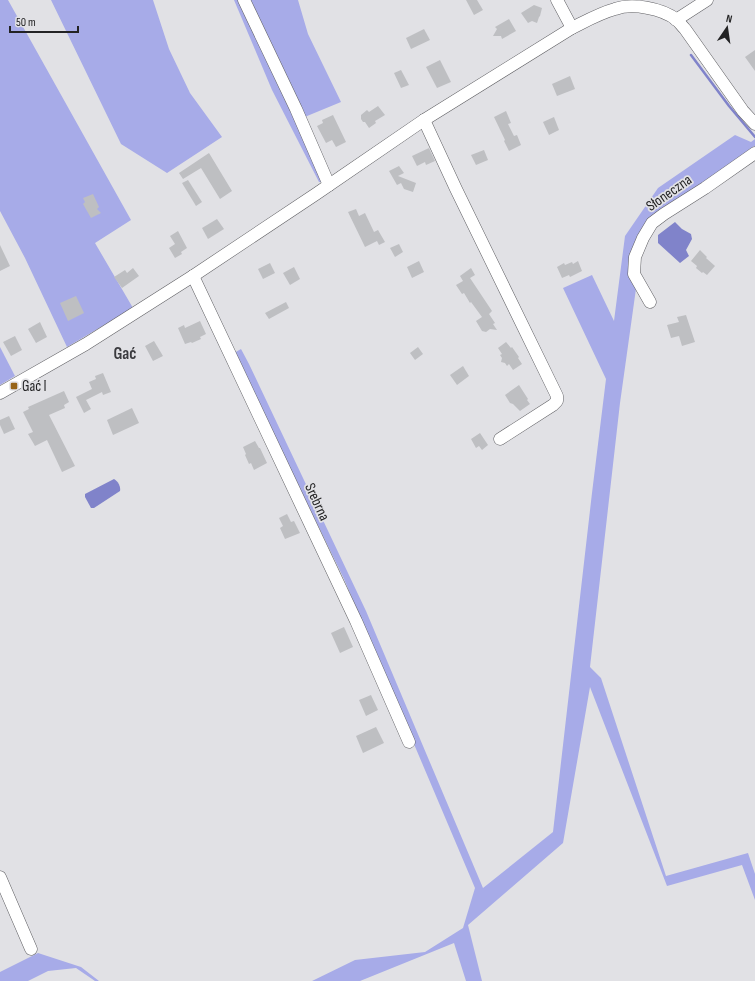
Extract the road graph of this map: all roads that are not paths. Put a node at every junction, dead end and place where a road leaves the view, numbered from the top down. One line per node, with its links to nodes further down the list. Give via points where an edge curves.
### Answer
1 (244, 0): 9 (street)
2 (557, 0): 5 (street)
3 (707, 0): 4 (street)
4 (676, 20): 5 (street, via 663,12 635,6 616,8); 7 (street)
5 (572, 28): 6 (street)
6 (424, 120): 9 (street); 13 (street, via 557,396 557,401 553,405)
7 (755, 124)
8 (755, 153): 11 (street, Słoneczna, via 652,223 635,257 634,274)
9 (329, 185): 10 (street)
10 (193, 276): 12 (street, via 86,344); 14 (street, Srebrna, via 356,621)
11 (650, 302)
12 (0, 393)
13 (500, 439)
14 (409, 742)
15 (0, 877): 16 (street)
16 (31, 949)

